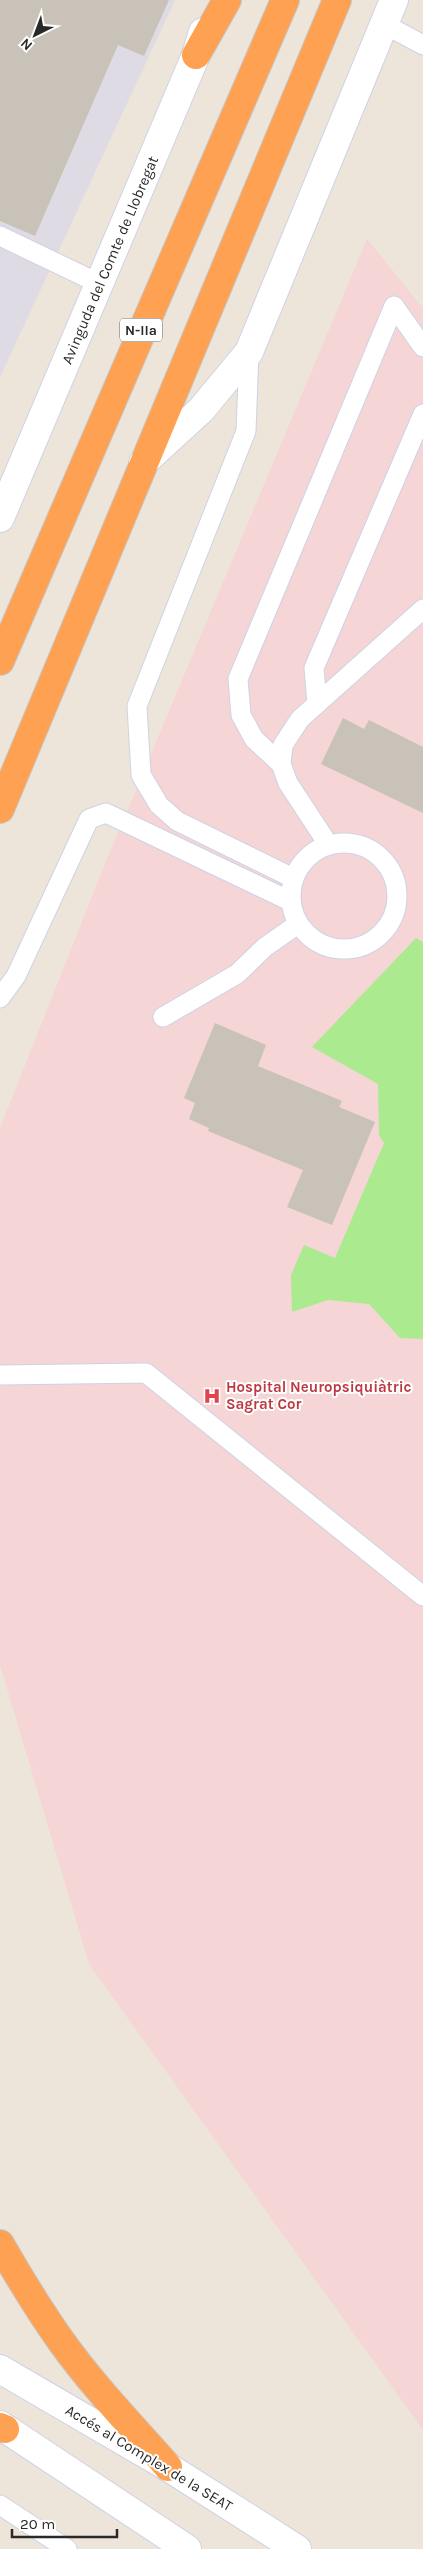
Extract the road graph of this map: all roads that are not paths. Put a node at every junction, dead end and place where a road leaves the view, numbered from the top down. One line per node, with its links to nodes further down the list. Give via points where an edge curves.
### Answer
1 (214, 0): 7 (street, Avinguda del Comte de Llobregat)
2 (227, 0): 7 (highway)
3 (286, 0): 16 (highway, N-IIa)
4 (337, 0): 13 (highway)
5 (389, 12): 6 (lane); 11 (street)
6 (423, 44)
7 (196, 55): 9 (street, Avinguda del Comte de Llobregat)
8 (0, 236): 9 (lane)
9 (100, 284): 14 (street, Avinguda del Comte de Llobregat)
10 (423, 347): 18 (lane, via 394,306 238,679 241,715 254,739)
11 (249, 352): 13 (street, via 201,410); 21 (lane, via 246,432 137,706 141,775 159,805 178,821)
12 (423, 414): 17 (lane, via 314,668)
13 (143, 463): 19 (highway)
14 (0, 518)
15 (423, 609): 17 (lane)
16 (0, 661)
17 (317, 704): 18 (lane, via 300,719 283,745)
18 (281, 764): 20 (lane, via 288,783)
19 (0, 809)
20 (328, 844): 21 (lane, via 306,857); 23 (lane, via 352,842 374,851 390,868 398,891 395,915 382,935 361,948 337,949 322,944)
21 (293, 878): 22 (lane)
22 (290, 901): 23 (lane); 24 (lane, via 106,813 88,819 16,976)
23 (298, 924): 25 (lane, via 265,947 237,974)
24 (0, 998)
25 (162, 1017)
26 (0, 1375): 27 (lane, via 146,1373)
27 (423, 1596)
28 (0, 2244): 31 (highway, via 62,2343)
29 (0, 2369): 31 (street, Accés al Complex de la SEAT)
30 (2, 2427): 34 (street)
31 (168, 2467): 35 (street, Accés al Complex de la SEAT)
32 (0, 2505): 33 (lane)
33 (67, 2549)
34 (186, 2549)
35 (297, 2549)

